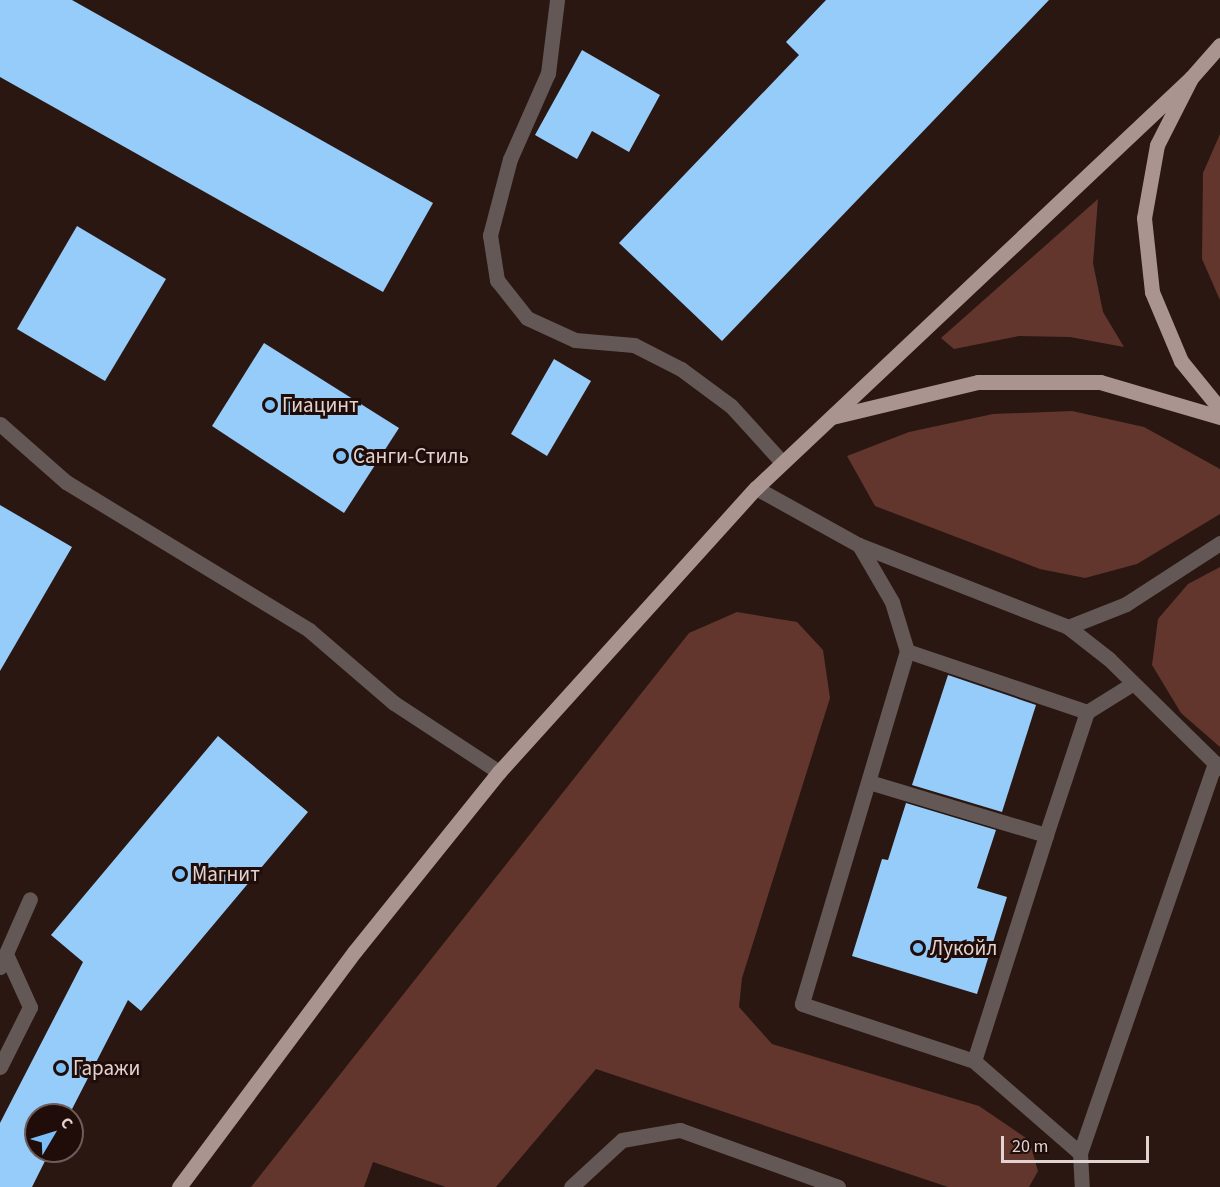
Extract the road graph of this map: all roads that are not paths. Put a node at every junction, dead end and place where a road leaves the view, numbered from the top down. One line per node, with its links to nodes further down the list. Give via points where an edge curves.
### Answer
1 (557, 0): 8 (street, via 548,73 510,159 490,235 498,280 527,318 575,340 634,345 681,369 731,406)
2 (1220, 45): 3 (main road)
3 (1191, 78): 4 (main road, via 1157,145 1144,218 1152,292 1181,361); 5 (main road)
4 (1220, 409)
5 (832, 417): 6 (main road, via 978,382 1100,382); 8 (main road)
6 (1220, 417)
7 (0, 423): 17 (street, via 66,482 309,630 394,703)
8 (782, 462): 9 (main road)
9 (756, 489): 11 (street); 17 (main road)
10 (1220, 543): 12 (street, via 1126,604)
11 (859, 545): 12 (street); 13 (street, via 892,602)
12 (1068, 627): 14 (street)
13 (907, 651): 15 (street); 18 (street)
14 (1132, 684): 15 (street); 16 (street)
15 (1086, 712): 19 (street)
16 (1217, 765): 24 (street)
17 (499, 772): 25 (main road, via 355,951)
18 (869, 782): 19 (street); 22 (street, via 802,1004)
19 (1046, 836): 22 (street)
20 (30, 899): 21 (street)
21 (3, 961): 23 (street, via 30,1007)
22 (974, 1061): 24 (street)
23 (0, 1067)
24 (1080, 1153): 28 (street)
25 (179, 1187)
26 (571, 1187): 27 (street, via 622,1140 680,1130)
27 (838, 1187)
28 (1082, 1187)

